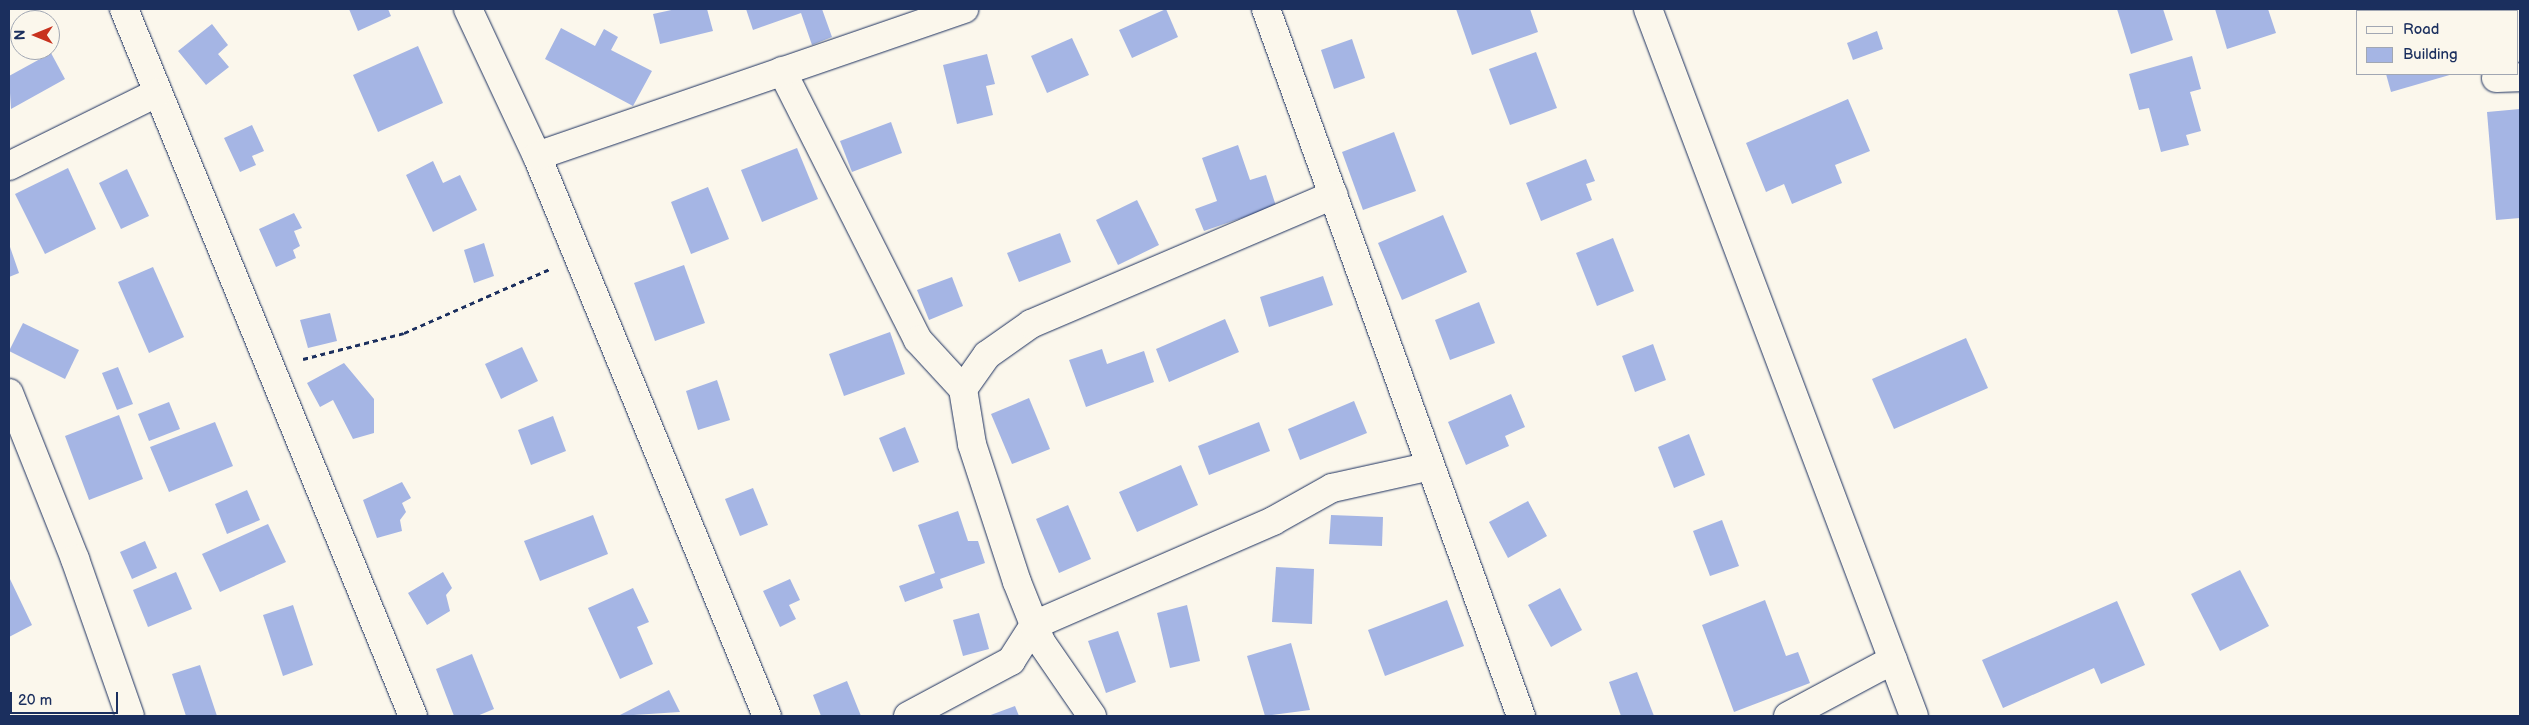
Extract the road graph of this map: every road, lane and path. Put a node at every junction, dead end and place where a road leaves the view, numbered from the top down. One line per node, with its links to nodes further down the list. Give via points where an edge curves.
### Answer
1 (124, 9): 7 (street)
2 (468, 9): 8 (street)
3 (964, 9): 6 (street)
4 (1266, 9): 10 (street)
5 (1648, 9): 17 (street)
6 (782, 72): 8 (street); 13 (street, via 918,340)
7 (157, 93): 9 (street); 12 (street)
8 (537, 156): 11 (street)
9 (9, 166)
10 (1334, 195): 13 (street, via 1031,324 987,355); 15 (street)
11 (580, 259): 12 (path, via 511,283 404,333); 20 (street)
12 (268, 368): 19 (street)
13 (963, 389): 16 (street, via 972,444)
14 (9, 393): 18 (street, via 72,550)
15 (1431, 466): 16 (street, via 1332,488 1273,521); 23 (street)
16 (1034, 625): 21 (street, via 1011,661); 22 (street)
17 (1893, 660): 24 (street); 25 (street)
18 (130, 716)
19 (412, 716)
20 (767, 716)
21 (908, 716)
22 (1092, 716)
23 (1521, 716)
24 (1788, 716)
25 (1914, 716)

